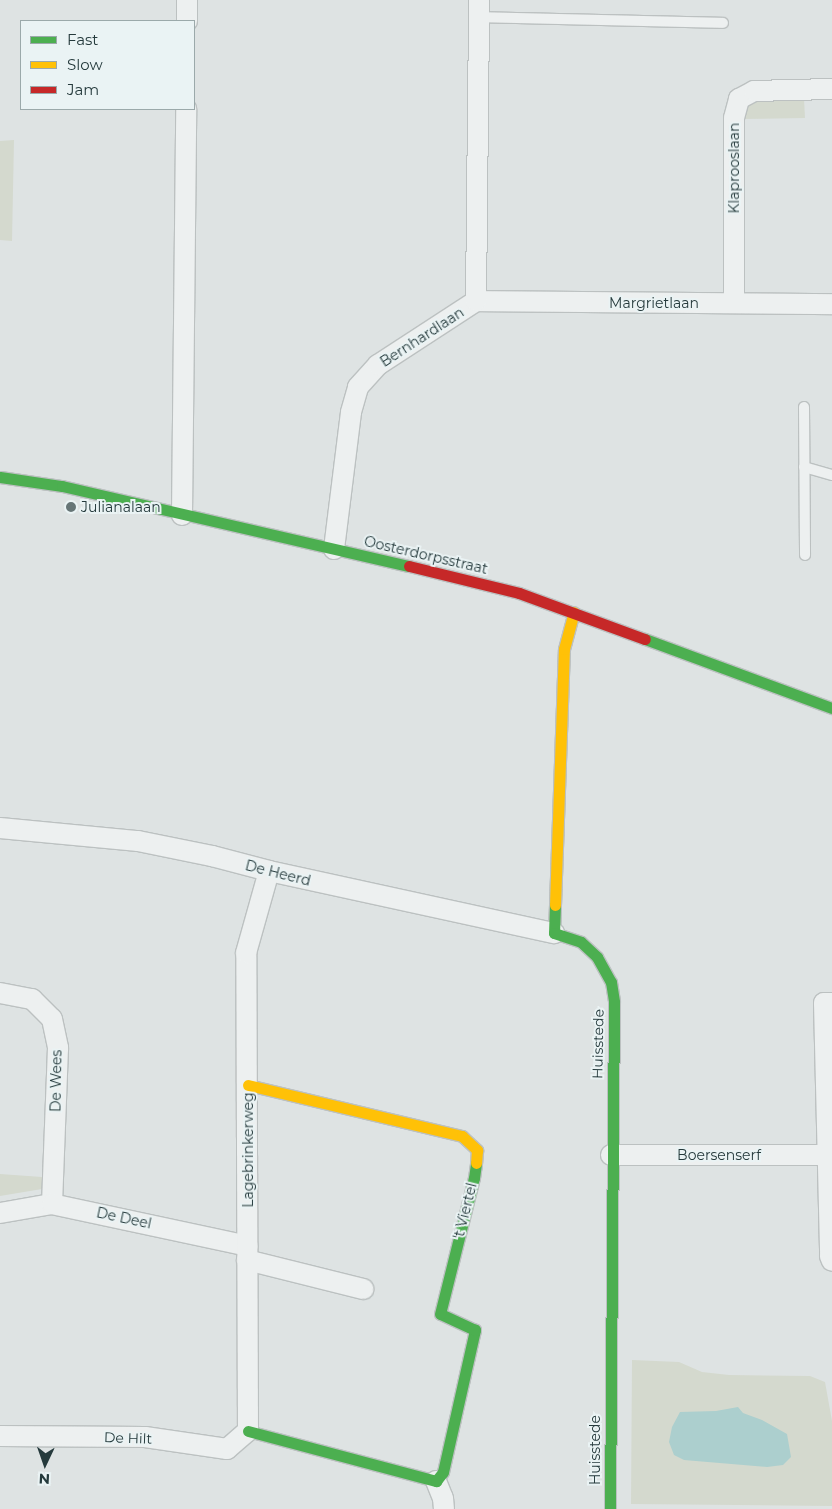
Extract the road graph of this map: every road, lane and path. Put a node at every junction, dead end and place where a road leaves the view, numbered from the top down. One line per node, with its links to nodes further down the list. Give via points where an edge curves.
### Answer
1 (187, 0): 3 (street)
2 (479, 8): 4 (lane); 7 (street, Bernhardlaan)
3 (187, 20)
4 (723, 23)
5 (832, 89): 8 (street, Klaprooslaan, via 754,91 739,99 734,118)
6 (186, 110): 14 (street)
7 (476, 301): 8 (street, Margrietlaan); 15 (street, Bernhardlaan, via 378,364 358,387 351,412)
8 (734, 303): 9 (street, Margrietlaan)
9 (832, 304)
10 (804, 407): 11 (lane)
11 (804, 467): 12 (lane); 16 (lane)
12 (832, 474)
13 (0, 477): 14 (street, Oosterdorpsstraat, via 62,486)
14 (182, 515): 15 (street, Oosterdorpsstraat)
15 (334, 549): 17 (street, Oosterdorpsstraat, via 459,577)
16 (805, 555)
17 (574, 612): 18 (street, Oosterdorpsstraat); 21 (street, via 564,650)
18 (832, 708)
19 (0, 828): 20 (street, De Heerd, via 138,841)
20 (269, 872): 21 (street, De Heerd); 24 (street, Lagebrinkerweg, via 246,953)
21 (554, 933): 25 (street, Huisstede, via 581,942 597,957 611,982 614,1002)
22 (0, 993): 27 (street, De Wees, via 32,999 52,1019 58,1048)
23 (832, 1003): 26 (street, via 824,1003)
24 (248, 1085): 29 (street, Lagebrinkerweg); 34 (street, 't Viertel, via 462,1136 477,1150 474,1178 440,1314 475,1330 443,1472)
25 (611, 1155): 26 (street, Boersenserf); 36 (street, Huisstede)
26 (829, 1155): 30 (street)
27 (52, 1204): 28 (street, De Deel); 29 (street, De Deel)
28 (0, 1213)
29 (247, 1253): 31 (street); 32 (street, Lagebrinkerweg)
30 (832, 1261)
31 (363, 1289)
32 (248, 1431): 33 (street, De Hilt, via 227,1449 146,1437); 34 (street)
33 (0, 1436)
34 (436, 1481): 35 (street)
35 (444, 1509)
36 (610, 1509)

